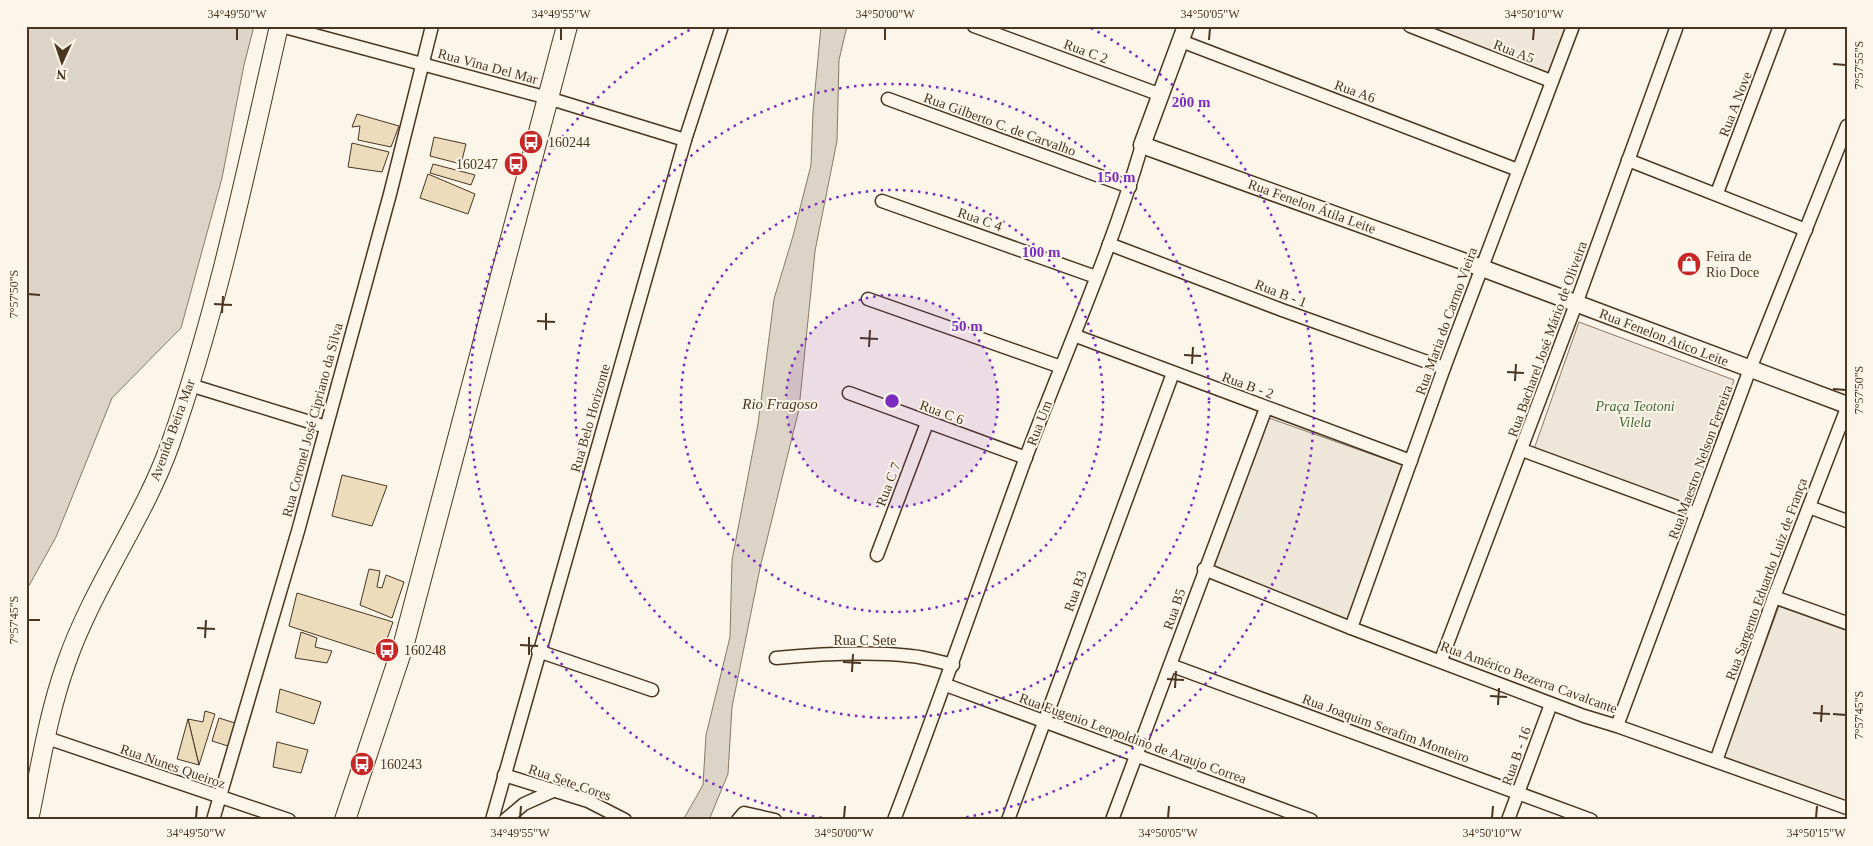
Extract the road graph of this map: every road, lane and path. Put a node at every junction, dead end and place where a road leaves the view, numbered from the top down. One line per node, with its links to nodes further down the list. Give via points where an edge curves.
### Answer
1 (280, 26): 11 (street, Rua Vina Del Mar); 35 (main road, Avenida Beira Mar, via 238,205)
2 (432, 26): 11 (street, Rua Coronel José Cipriano da Silva)
3 (567, 26): 14 (main road)
4 (722, 26): 17 (street, Rua Belo Horizonte)
5 (974, 26): 13 (street, Rua C 2)
6 (1410, 26): 12 (street, Rua A5)
7 (1573, 26): 12 (street, Rua Maria do Carmo Vieira)
8 (1677, 26): 19 (street, Rua Bacharel José Mário de Oliveira)
9 (1780, 26): 22 (street, Rua A Nove)
10 (1183, 34): 13 (street, Rua Um); 20 (street, Rua A6)
11 (424, 64): 14 (street, Rua Vina Del Mar); 40 (street, Rua Coronel José Cipriano da Silva)
12 (1551, 81): 20 (street, Rua Maria do Carmo Vieira)
13 (1161, 94): 18 (street, Rua Um)
14 (548, 98): 17 (street, Rua Vina Del Mar); 73 (main road, via 404,643)
15 (888, 99): 21 (street, Rua Gilberto C. de Carvalho)
16 (1847, 126): 24 (street, Rua Maestro Nelson Ferreira)
17 (685, 140): 52 (street, Rua Belo Horizonte)
18 (1142, 145): 21 (street, Rua Um); 26 (street, Rua Fenelon Átila Leite)
19 (1628, 160): 22 (street); 29 (street, Rua Bacharel José Mário de Oliveira)
20 (1518, 170): 26 (street, Rua Maria do Carmo Vieira)
21 (1130, 187): 25 (street, Rua Um)
22 (1717, 193): 24 (street)
23 (882, 201): 27 (street, Rua C 4)
24 (1806, 230): 33 (street, Rua Maestro Nelson Ferreira)
25 (1109, 244): 27 (street, Rua Um); 32 (street, Rua B - 1)
26 (1482, 268): 29 (street, Rua Fenelon Atico Leite); 32 (street, Rua Maria do Carmo Vieira)
27 (1096, 277): 30 (street, Rua Um)
28 (868, 299): 31 (street)
29 (1576, 304): 33 (street, Rua Fenelon Atico Leite); 41 (street, Rua Bacharel José Mário de Oliveira)
30 (1076, 336): 31 (street, Rua Um); 34 (street, Rua B - 2)
31 (1060, 367): 42 (street, Rua Um)
32 (1444, 368): 43 (street, Rua Maria do Carmo Vieira)
33 (1750, 369): 37 (street, Rua Fenelon Atico Leite); 45 (street, Rua Maestro Nelson Ferreira)
34 (1173, 373): 38 (street, Rua B - 2); 60 (street, Rua B3)
35 (190, 385): 40 (street); 62 (main road, Avenida Beira Mar, via 159,472 86,616 66,665)
36 (849, 394): 39 (street, Rua C 6)
37 (1847, 406): 44 (street, Rua Sargento Eduardo Luiz de França)
38 (1266, 408): 43 (street, Rua B - 2); 48 (street, Rua B5)
39 (927, 423): 42 (street, Rua C 6); 47 (street, Rua C 7)
40 (326, 427): 68 (street, Rua Coronel José Cipriano da Silva)
41 (1522, 450): 45 (street); 54 (street, Rua Bacharel José Mário de Oliveira)
42 (1026, 458): 55 (street, Rua Um)
43 (1411, 461): 51 (street, Rua Maria do Carmo Vieira)
44 (1809, 507): 46 (street); 49 (street, Rua Sargento Eduardo Luiz de França)
45 (1696, 514): 61 (street, Rua Maestro Nelson Ferreira)
46 (1847, 520)
47 (877, 555)
48 (1204, 569): 51 (street, Rua Américo Bezerra Cavalcante); 56 (street, Rua B5)
49 (1774, 597): 50 (street); 64 (street, Rua Sargento Eduardo Luiz de França)
50 (1847, 624)
51 (1351, 628): 54 (street, Rua Américo Bezerra Cavalcante)
52 (538, 650): 58 (street); 65 (street, Rua Belo Horizonte)
53 (776, 658): 55 (street, Rua C Sete, via 887,654)
54 (1441, 660): 59 (street, Rua Américo Bezerra Cavalcante)
55 (953, 665): 57 (street, Rua Um)
56 (1170, 665): 63 (street, Rua B5); 67 (street, Rua Joaquim Serafim Monteiro)
57 (946, 685): 60 (street, Rua Eugenio Leopoldino de Araujo Correa); 79 (street, Rua Um)
58 (652, 690)
59 (1551, 704): 61 (street, Rua Américo Bezerra Cavalcante); 67 (street, Rua B - 16)
60 (1045, 721): 63 (street, Rua Eugenio Leopoldino de Araujo Correa); 80 (street, Rua B3)
61 (1617, 726): 64 (street, Rua Américo Bezerra Cavalcante)
62 (47, 738): 68 (street, Rua Nunes Queiroz); 70 (main road, Avenida Beira Mar)
63 (1135, 755): 81 (street, Rua B5); 82 (street, Rua Eugenio Leopoldino de Araujo Correa)
64 (1716, 761): 69 (street, Rua Américo Bezerra Cavalcante)
65 (504, 775): 66 (street, Rua Sete Cores); 74 (street, Rua Belo Horizonte)
66 (553, 791): 75 (street, via 524,804); 76 (street, Rua Sete Cores, via 588,801)
67 (1518, 793): 83 (street, Rua B - 16); 84 (street, Rua Joaquim Serafim Monteiro)
68 (220, 798): 71 (street, Rua Coronel José Cipriano da Silva); 72 (street, Rua Nunes Queiroz)
69 (1847, 808)
70 (29, 820)
71 (213, 820)
72 (289, 820)
73 (345, 820)
74 (492, 820)
75 (505, 820)
76 (626, 820)
77 (738, 820): 78 (street, via 744,813)
78 (775, 820)
79 (894, 820)
80 (1008, 820)
81 (1112, 820)
82 (1310, 820)
83 (1508, 820)
84 (1591, 820)

